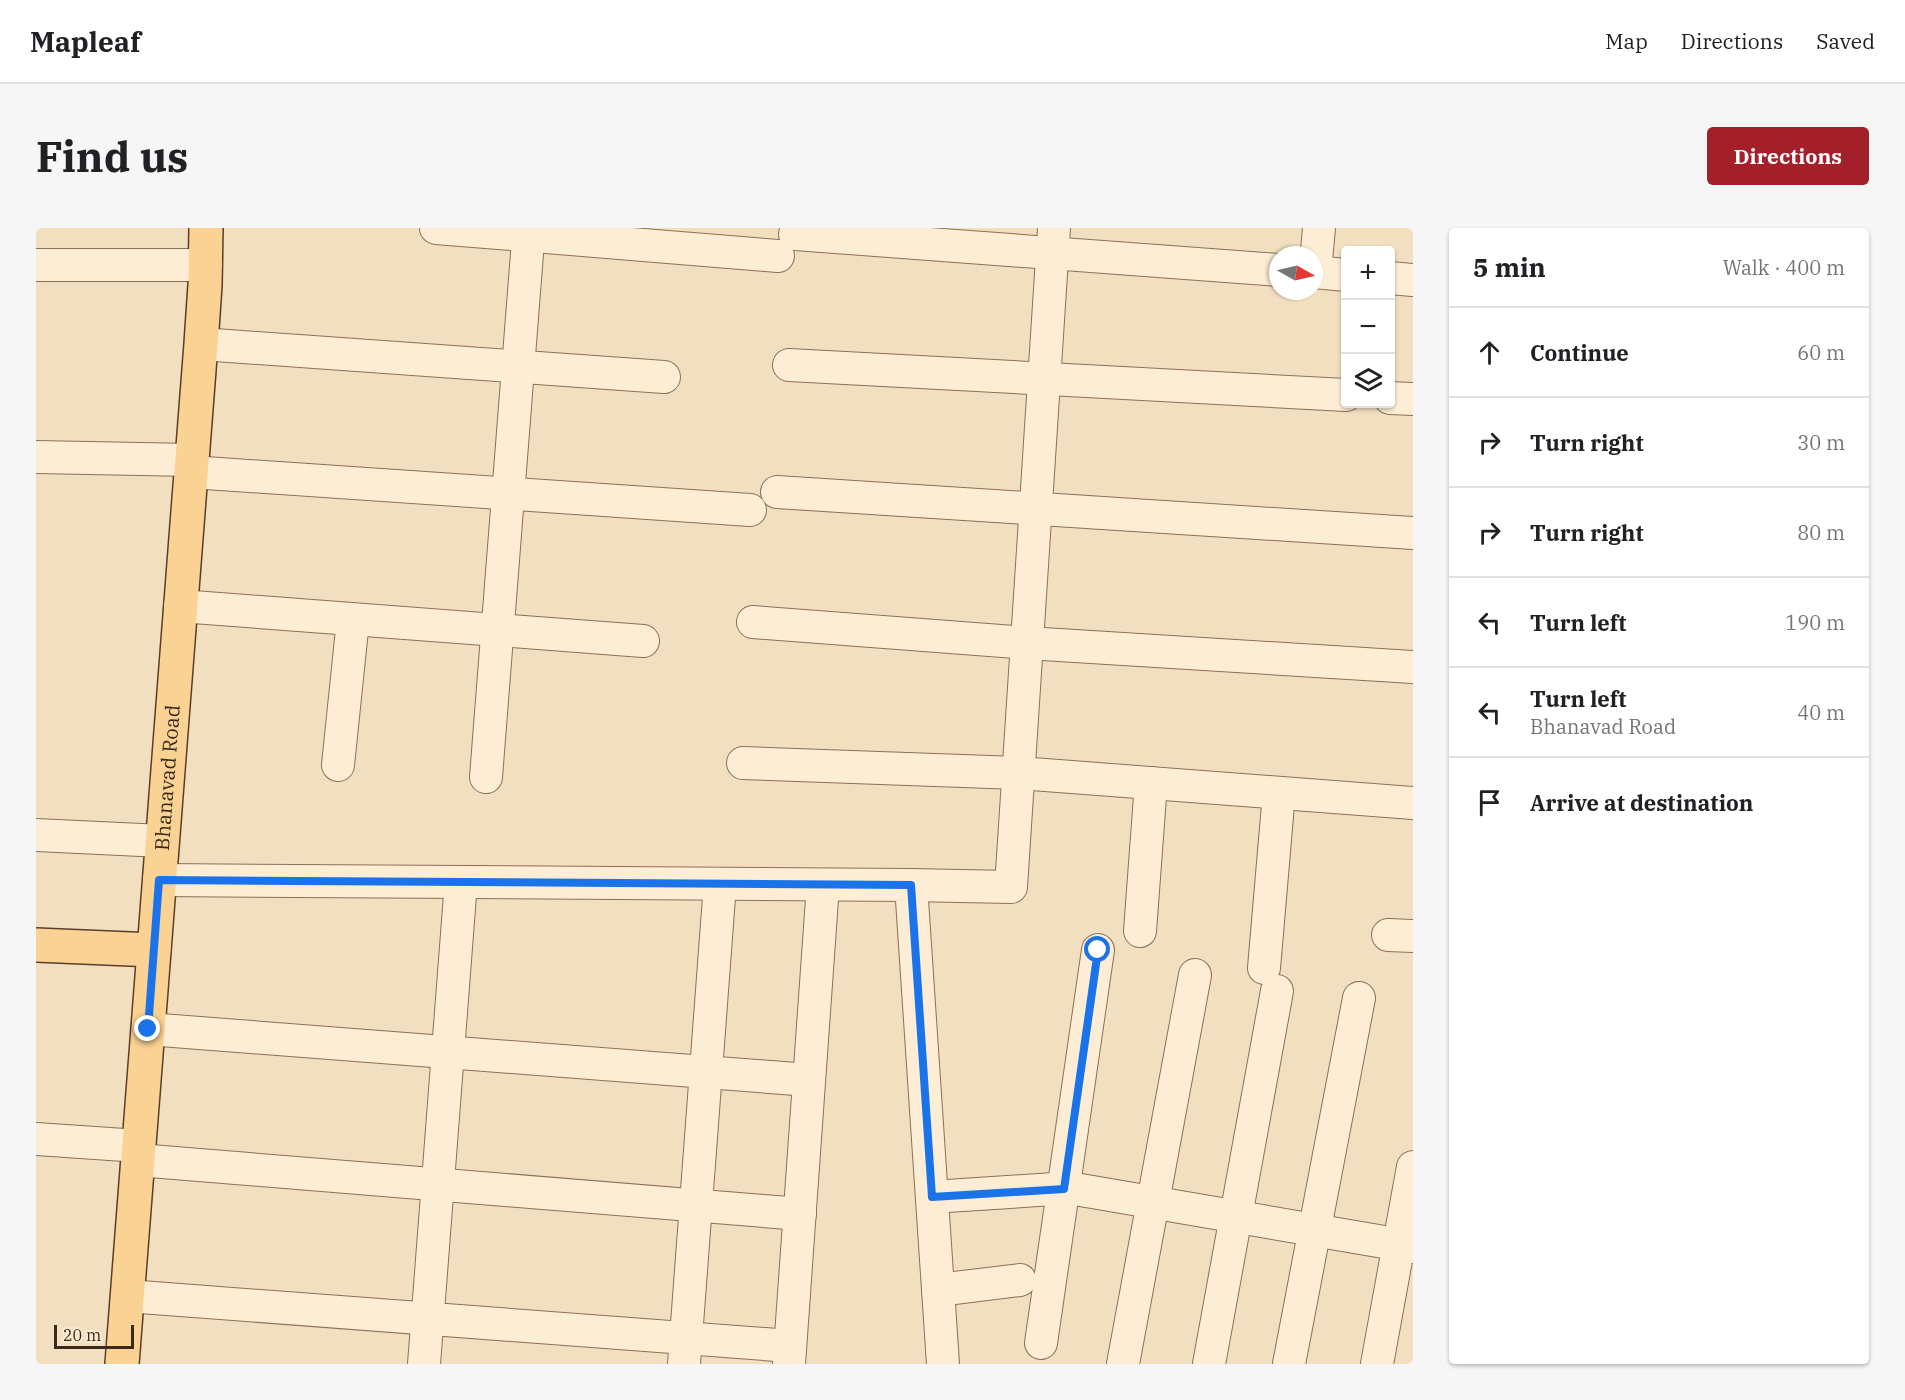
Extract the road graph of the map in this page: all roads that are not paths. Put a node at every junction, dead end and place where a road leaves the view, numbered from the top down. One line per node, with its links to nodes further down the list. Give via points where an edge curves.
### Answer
1 (206, 228): 9 (main road, Bhanavad Road)
2 (436, 228): 4 (street)
3 (1319, 228): 7 (street)
4 (528, 232): 5 (street); 17 (street)
5 (643, 236): 6 (street, via 787,245)
6 (1053, 240): 10 (street); 19 (street)
7 (1317, 246)
8 (36, 265): 9 (street)
9 (206, 266): 15 (main road, Bhanavad Road)
10 (1269, 269)
11 (1323, 273): 12 (street)
12 (1341, 275)
13 (1395, 278): 14 (street)
14 (1413, 280)
15 (201, 344): 17 (street); 24 (main road, Bhanavad Road)
16 (789, 365): 19 (street)
17 (518, 366): 18 (street); 26 (street)
18 (664, 377)
19 (1044, 380): 20 (street); 27 (street)
20 (1341, 395)
21 (1395, 398): 22 (street)
22 (1413, 399)
23 (36, 457): 24 (street)
24 (191, 466): 26 (street); 30 (main road, Bhanavad Road)
25 (777, 492): 27 (street)
26 (508, 493): 28 (street); 33 (street)
27 (1036, 509): 29 (street); 35 (street)
28 (750, 510)
29 (1413, 533)
30 (180, 606): 31 (street); 45 (main road, Bhanavad Road)
31 (353, 620): 33 (street); 38 (street)
32 (753, 622): 35 (street)
33 (497, 630): 34 (street); 40 (street)
34 (643, 641)
35 (1027, 643): 36 (street); 39 (street)
36 (1413, 667)
37 (743, 763): 39 (street)
38 (338, 765)
39 (1018, 773): 41 (street); 50 (street, via 1011,887)
40 (486, 777)
41 (1151, 783): 42 (street); 51 (street)
42 (1279, 793): 43 (street); 70 (street, via 1270,979)
43 (1413, 803)
44 (36, 835): 45 (street)
45 (162, 841): 46 (main road, Bhanavad Road)
46 (159, 880): 47 (street); 53 (main road, Bhanavad Road)
47 (461, 882): 48 (street); 58 (street)
48 (720, 884): 49 (street); 59 (street)
49 (823, 885): 50 (street); 60 (street)
50 (911, 885): 66 (street)
51 (1140, 931)
52 (36, 945): 53 (main road)
53 (154, 950): 57 (main road, Bhanavad Road)
54 (1098, 950): 65 (street)
55 (1195, 975): 67 (street)
56 (1359, 998): 71 (street)
57 (148, 1029): 58 (street); 62 (main road, Bhanavad Road)
58 (448, 1052): 59 (street); 64 (street)
59 (706, 1072): 60 (street); 68 (street)
60 (809, 1080): 69 (street)
61 (36, 1139): 62 (street)
62 (138, 1153): 64 (street); 75 (main road, Bhanavad Road)
63 (1413, 1167): 72 (street)
64 (438, 1185): 68 (street); 76 (street)
65 (1064, 1189): 66 (street); 67 (street); 77 (street)
66 (932, 1197): 74 (street)
67 (1153, 1202): 70 (street); 83 (street)
68 (696, 1206): 69 (street); 78 (street)
69 (800, 1214): 79 (street)
70 (1236, 1217): 71 (street); 84 (street)
71 (1315, 1230): 72 (street); 85 (street)
72 (1406, 1246): 86 (street)
73 (1020, 1280): 74 (street)
74 (938, 1290): 82 (street)
75 (128, 1296): 76 (street); 80 (main road, Bhanavad Road)
76 (428, 1318): 78 (street); 81 (street)
77 (1041, 1343)
78 (685, 1351): 79 (street)
79 (790, 1355)
80 (122, 1364)
81 (424, 1364)
82 (943, 1364)
83 (1123, 1364)
84 (1209, 1364)
85 (1289, 1364)
86 (1377, 1364)

